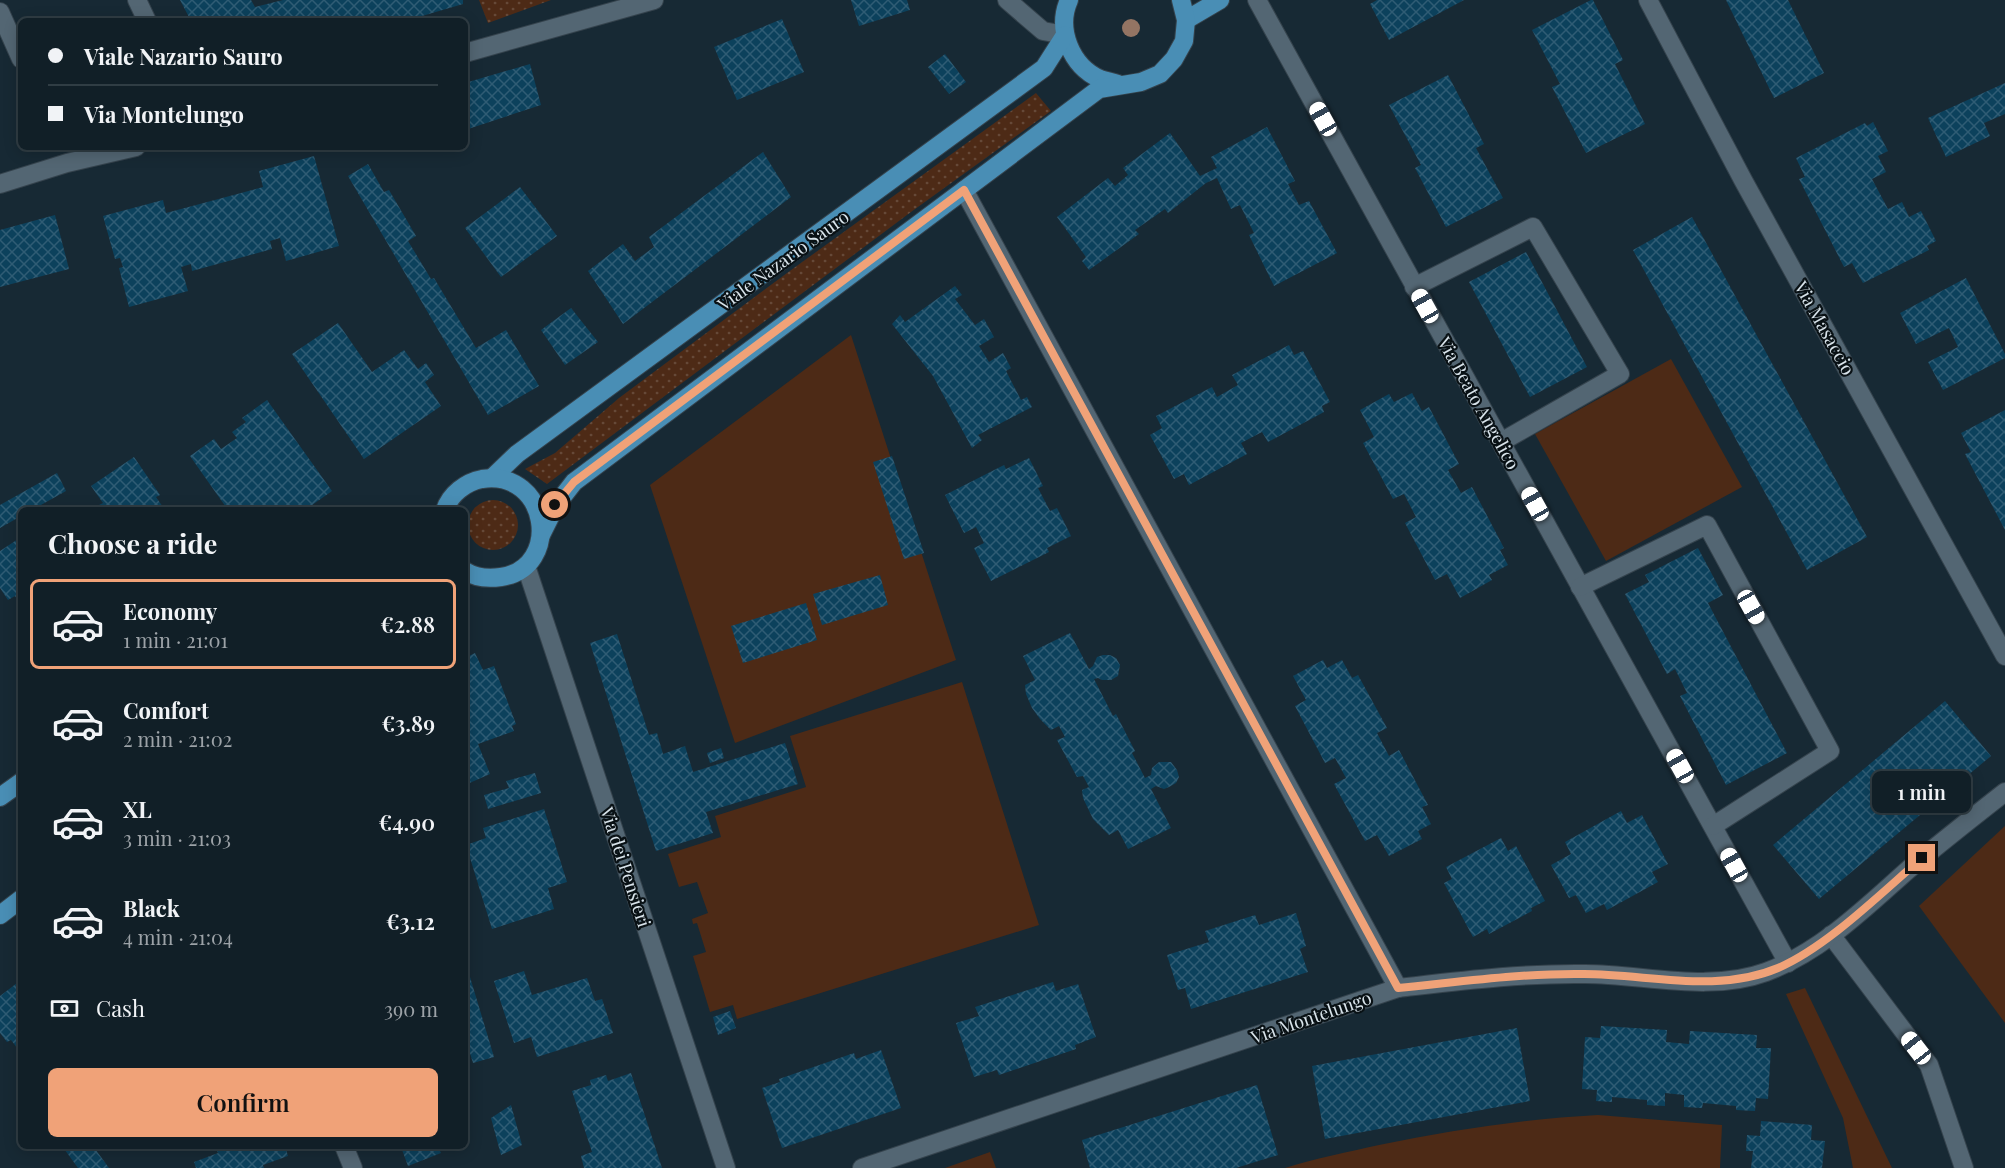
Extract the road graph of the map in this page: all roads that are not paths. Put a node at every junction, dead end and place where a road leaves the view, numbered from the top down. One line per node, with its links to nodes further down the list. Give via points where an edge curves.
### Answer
1 (136, 0): 10 (street)
2 (654, 0): 14 (street)
3 (1007, 0): 12 (street, via 1043,31)
4 (1069, 0): 12 (main road, Viale Nazario Sauro)
5 (1181, 0): 11 (main road)
6 (1220, 0): 11 (main road)
7 (1257, 0): 20 (street, Via Beato Angelico)
8 (1648, 0): 28 (street, Via Masaccio)
9 (0, 12): 13 (street)
10 (145, 18)
11 (1186, 20): 15 (main road, via 1184,41 1174,60 1160,74 1141,82)
12 (1065, 35): 15 (main road, via 1071,53 1084,68 1100,79); 22 (main road, Viale Nazario Sauro, via 1044,68 517,454)
13 (18, 52)
14 (468, 52)
15 (1120, 84): 19 (main road, via 1099,90)
16 (109, 150): 17 (street)
17 (63, 155): 18 (street)
18 (0, 184)
19 (964, 190): 24 (main road, via 574,482 555,505); 37 (street)
20 (1414, 287): 21 (street, Via Beato Angelico); 21 (street, via 1533,227 1620,374)
21 (1501, 442): 27 (street, Via Beato Angelico)
22 (492, 478): 23 (main road, via 474,481 458,490); 24 (main road, via 506,480 529,495 539,514)
23 (447, 507)
24 (541, 535): 25 (main road)
25 (526, 567): 26 (main road, via 490,579); 40 (street, Via dei Pensieri)
26 (468, 574)
27 (1580, 587): 32 (street, Via Beato Angelico); 32 (street, via 1707,525 1830,751)
28 (2005, 656)
29 (18, 784): 31 (main road)
30 (2005, 792): 35 (street, Via Montelungo)
31 (0, 796)
32 (1713, 826): 36 (street, Via Beato Angelico)
33 (18, 902): 34 (main road)
34 (0, 915)
35 (1831, 935): 36 (street, Via Montelungo); 42 (street, via 1929,1065)
36 (1788, 963): 37 (street, Via Montelungo, via 1751,977 1714,981 1582,974 1485,978)
37 (1398, 988): 41 (street, Via Montelungo)
38 (345, 1149): 39 (street)
39 (353, 1168)
40 (726, 1168)
41 (862, 1168)
42 (1964, 1168)

